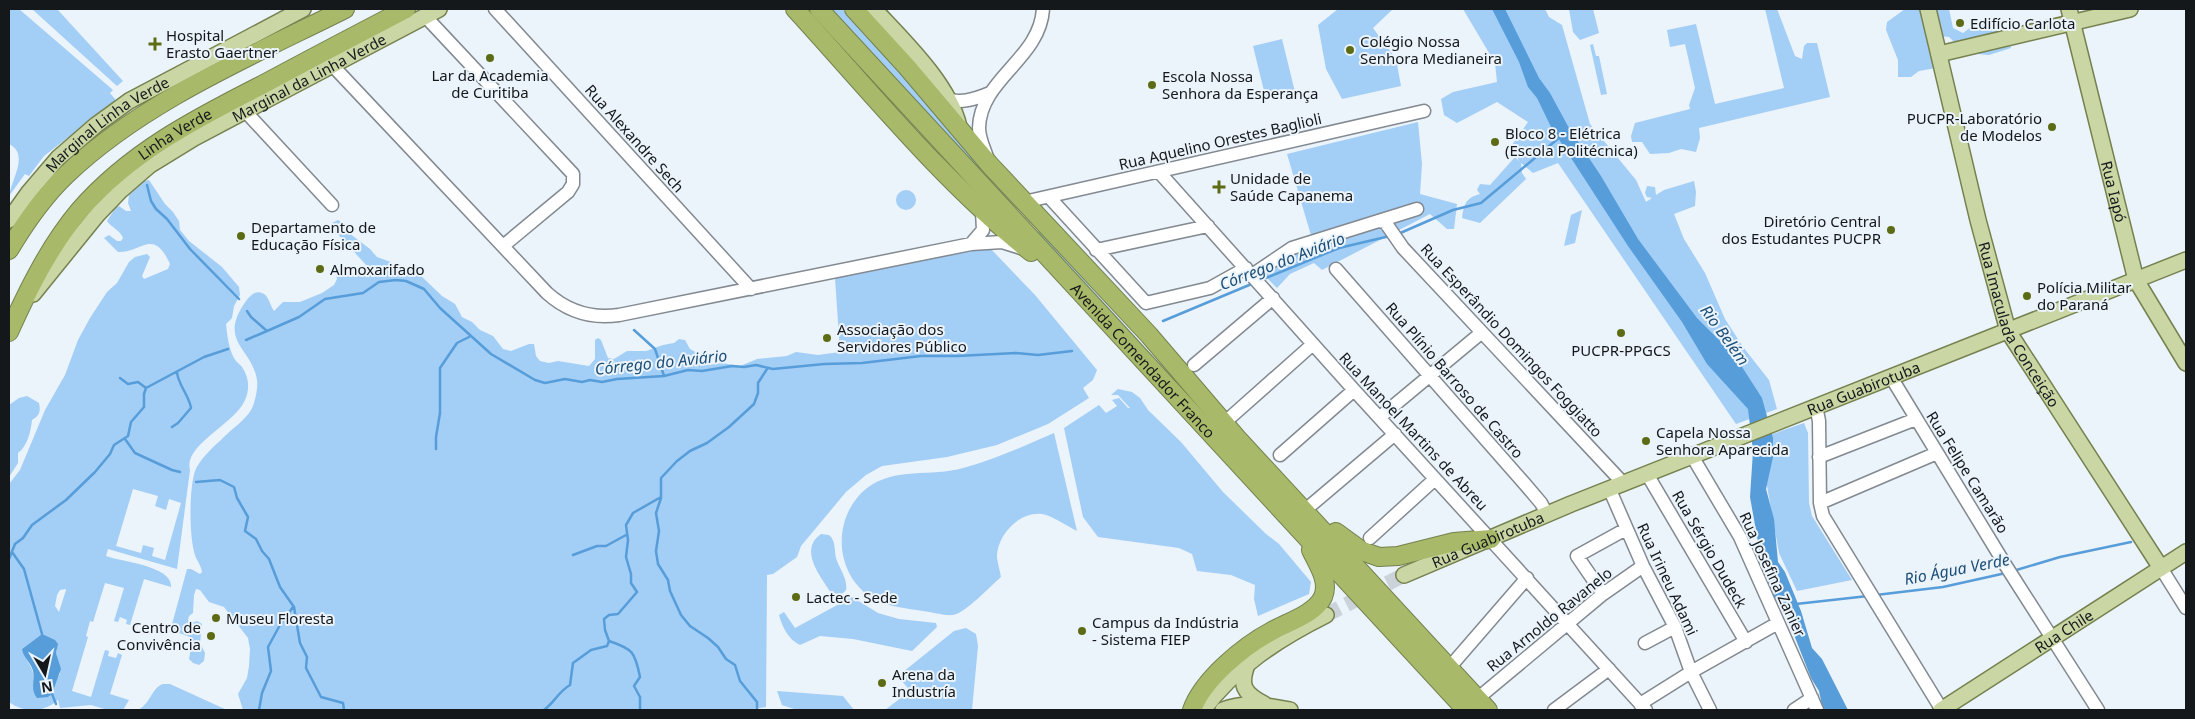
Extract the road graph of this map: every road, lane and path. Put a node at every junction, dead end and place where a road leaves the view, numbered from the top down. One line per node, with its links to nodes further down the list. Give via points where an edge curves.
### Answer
1 (303, 9): 32 (main road, Marginal Linha Verde, via 129,101 58,158)
2 (345, 9): 37 (highway, Linha Verde, via 202,82 110,138 51,191)
3 (406, 9): 47 (highway, Linha Verde, via 189,123 134,159 97,191 64,231)
4 (439, 9): 13 (main road, Marginal da Linha Verde)
5 (495, 9): 45 (street, Rua Alexandre Sech)
6 (795, 9): 26 (highway)
7 (819, 9): 20 (highway, Avenida Comendador Franco)
8 (854, 9): 18 (highway, Avenida Comendador Franco)
9 (874, 9): 19 (main road, Avenida Comendador Franco, via 914,52)
10 (1043, 9): 17 (street, via 1042,20 1030,46)
11 (1928, 9): 15 (main road, Rua Imaculada Conceição)
12 (2130, 9): 14 (main road)
13 (425, 16): 16 (main road, Marginal da Linha Verde); 36 (street, via 570,169 574,180 568,192)
14 (2071, 16): 15 (main road); 44 (main road, Rua Iapó)
15 (1939, 54): 48 (main road, Rua Imaculada Conceição)
16 (332, 65): 21 (main road, Marginal da Linha Verde); 36 (street)
17 (990, 93): 19 (street, via 974,100); 24 (street, via 979,128)
18 (929, 94): 19 (street); 23 (highway, Avenida Comendador Franco)
19 (949, 100): 23 (main road, Avenida Comendador Franco)
20 (911, 109): 26 (highway, via 941,155); 43 (highway, Avenida Comendador Franco)
21 (245, 111): 29 (street); 47 (main road, Marginal da Linha Verde, via 165,155 131,181 67,250)
22 (1424, 111): 25 (street, Rua Aquelino Orestes Baglioli)
23 (961, 133): 24 (highway, Avenida Comendador Franco)
24 (989, 164): 28 (highway, Avenida Comendador Franco)
25 (1159, 172): 27 (street, Rua Aquelino Orestes Baglioli); 34 (street, Rua Manoel Martins de Abreu)
26 (948, 176): 31 (highway)
27 (1049, 197): 28 (street, Rua Aquelino Orestes Baglioli); 38 (street)
28 (1024, 202): 59 (highway, Avenida Comendador Franco, via 1157,344)
29 (332, 204)
30 (1417, 209): 33 (street)
31 (982, 211): 35 (street, via 983,230); 39 (highway)
32 (9, 220)
33 (1378, 221): 42 (street, via 1292,248); 49 (street, Rua Esperândio Domingos Foggiatto, via 1385,222)
34 (1208, 226): 38 (street); 42 (street, Rua Manoel Martins de Abreu)
35 (971, 244): 39 (street, via 1002,242); 45 (street)
36 (503, 246): 45 (street, via 554,299 572,310 592,316 619,315)
37 (9, 250)
38 (1096, 250): 42 (street, via 1146,303 1210,288)
39 (1030, 251): 43 (highway)
40 (2186, 260): 44 (main road, Rua Guabirotuba)
41 (1336, 269): 53 (street, Rua Plínio Barroso de Castro)
42 (1251, 273): 46 (street, Rua Manoel Martins de Abreu)
43 (1067, 277): 70 (highway, Avenida Comendador Franco)
44 (2136, 280): 48 (main road, Rua Guabirotuba); 51 (main road, Rua Iapó)
45 (751, 289)
46 (1271, 296): 50 (street, Rua Manoel Martins de Abreu); 52 (street)
47 (12, 326)
48 (2008, 331): 54 (main road, Rua Guabirotuba); 76 (main road, Rua Imaculada Conceição)
49 (1481, 333): 53 (street); 67 (street, Rua Esperândio Domingos Foggiatto)
50 (1313, 344): 55 (street, Rua Manoel Martins de Abreu); 59 (street)
51 (2186, 363)
52 (1194, 365)
53 (1429, 375): 57 (street); 69 (street, Rua Plínio Barroso de Castro, via 1541,503)
54 (1891, 377): 56 (main road, Rua Guabirotuba); 58 (street, Rua Felipe Camarão)
55 (1354, 390): 57 (street, Rua Manoel Martins de Abreu); 62 (street)
56 (1816, 406): 63 (main road, Rua Guabirotuba); 64 (street)
57 (1380, 417): 60 (street, Rua Manoel Martins de Abreu)
58 (1916, 419): 61 (street, Rua Felipe Camarão); 64 (street)
59 (1224, 423): 70 (highway, Avenida Comendador Franco)
60 (1395, 434): 66 (street, Rua Manoel Martins de Abreu); 70 (street)
61 (1937, 452): 68 (street); 85 (street, Rua Felipe Camarão)
62 (1280, 455)
63 (1692, 456): 65 (main road, Rua Guabirotuba); 82 (street, Rua Josefina Zanier, via 1740,537)
64 (1819, 457): 68 (street)
65 (1647, 474): 67 (main road, Rua Guabirotuba); 86 (street, Rua Sérgio Dudeck)
66 (1435, 479): 72 (street); 73 (street, Rua Manoel Martins de Abreu)
67 (1616, 486): 69 (main road, Rua Guabirotuba); 71 (street, Rua Irineu Adami)
68 (1820, 503): 104 (street, via 1823,516)
69 (1547, 514): 73 (main road, Rua Guabirotuba)
70 (1306, 521): 73 (highway, via 1333,530 1362,552 1378,557 1403,555 1454,542); 89 (highway, Avenida Comendador Franco); 94 (highway, Avenida Comendador Franco); 96 (highway, via 1324,580 1323,596 1305,614 1262,636 1236,656 1201,693)
71 (1626, 529): 75 (street, Rua Irineu Adami); 79 (street, via 1577,556)
72 (1370, 538)
73 (1491, 539): 77 (main road, Rua Guabirotuba); 78 (street, Rua Manoel Martins de Abreu)
74 (2186, 552): 76 (main road, Rua Chile)
75 (1643, 566): 79 (street, Rua Arnoldo Ravanelo); 84 (street, Rua Irineu Adami)
76 (2161, 568): 80 (street, Rua Imaculada Conceição); 85 (main road, Rua Chile)
77 (1404, 575)
78 (1527, 578): 83 (street, Rua Manoel Martins de Abreu); 89 (street)
79 (1603, 594): 83 (street, Rua Arnoldo Ravanelo)
80 (2186, 608)
81 (1326, 615): 88 (main road)
82 (1778, 623): 86 (street); 92 (street, Rua Josefina Zanier)
83 (1568, 624): 90 (street, Rua Manoel Martins de Abreu); 94 (street, Rua Arnoldo Ravanelo)
84 (1675, 627): 87 (street); 91 (street, Rua Irineu Adami)
85 (2053, 638): 104 (main road, Rua Chile); 105 (street, Rua Felipe Camarão)
86 (1746, 642): 91 (street)
87 (1645, 643)
88 (1248, 662): 93 (main road, via 1243,680 1245,690 1249,696); 97 (main road)
89 (1449, 668): 94 (highway, Avenida Comendador Franco)
90 (1609, 669): 95 (street, Rua Manoel Martins de Abreu); 100 (street)
91 (1691, 672): 95 (street); 101 (street, Rua Irineu Adami)
92 (1812, 698): 102 (street); 103 (street, Rua Josefina Zanier)
93 (1268, 706): 98 (main road, via 1240,705); 99 (main road)
94 (1477, 706)
95 (1643, 707)
96 (1192, 710)
97 (1203, 710)
98 (1223, 710)
99 (1290, 710)
100 (1554, 710)
101 (1710, 710)
102 (1794, 710)
103 (1817, 710)
104 (1942, 710)
105 (2098, 710)

